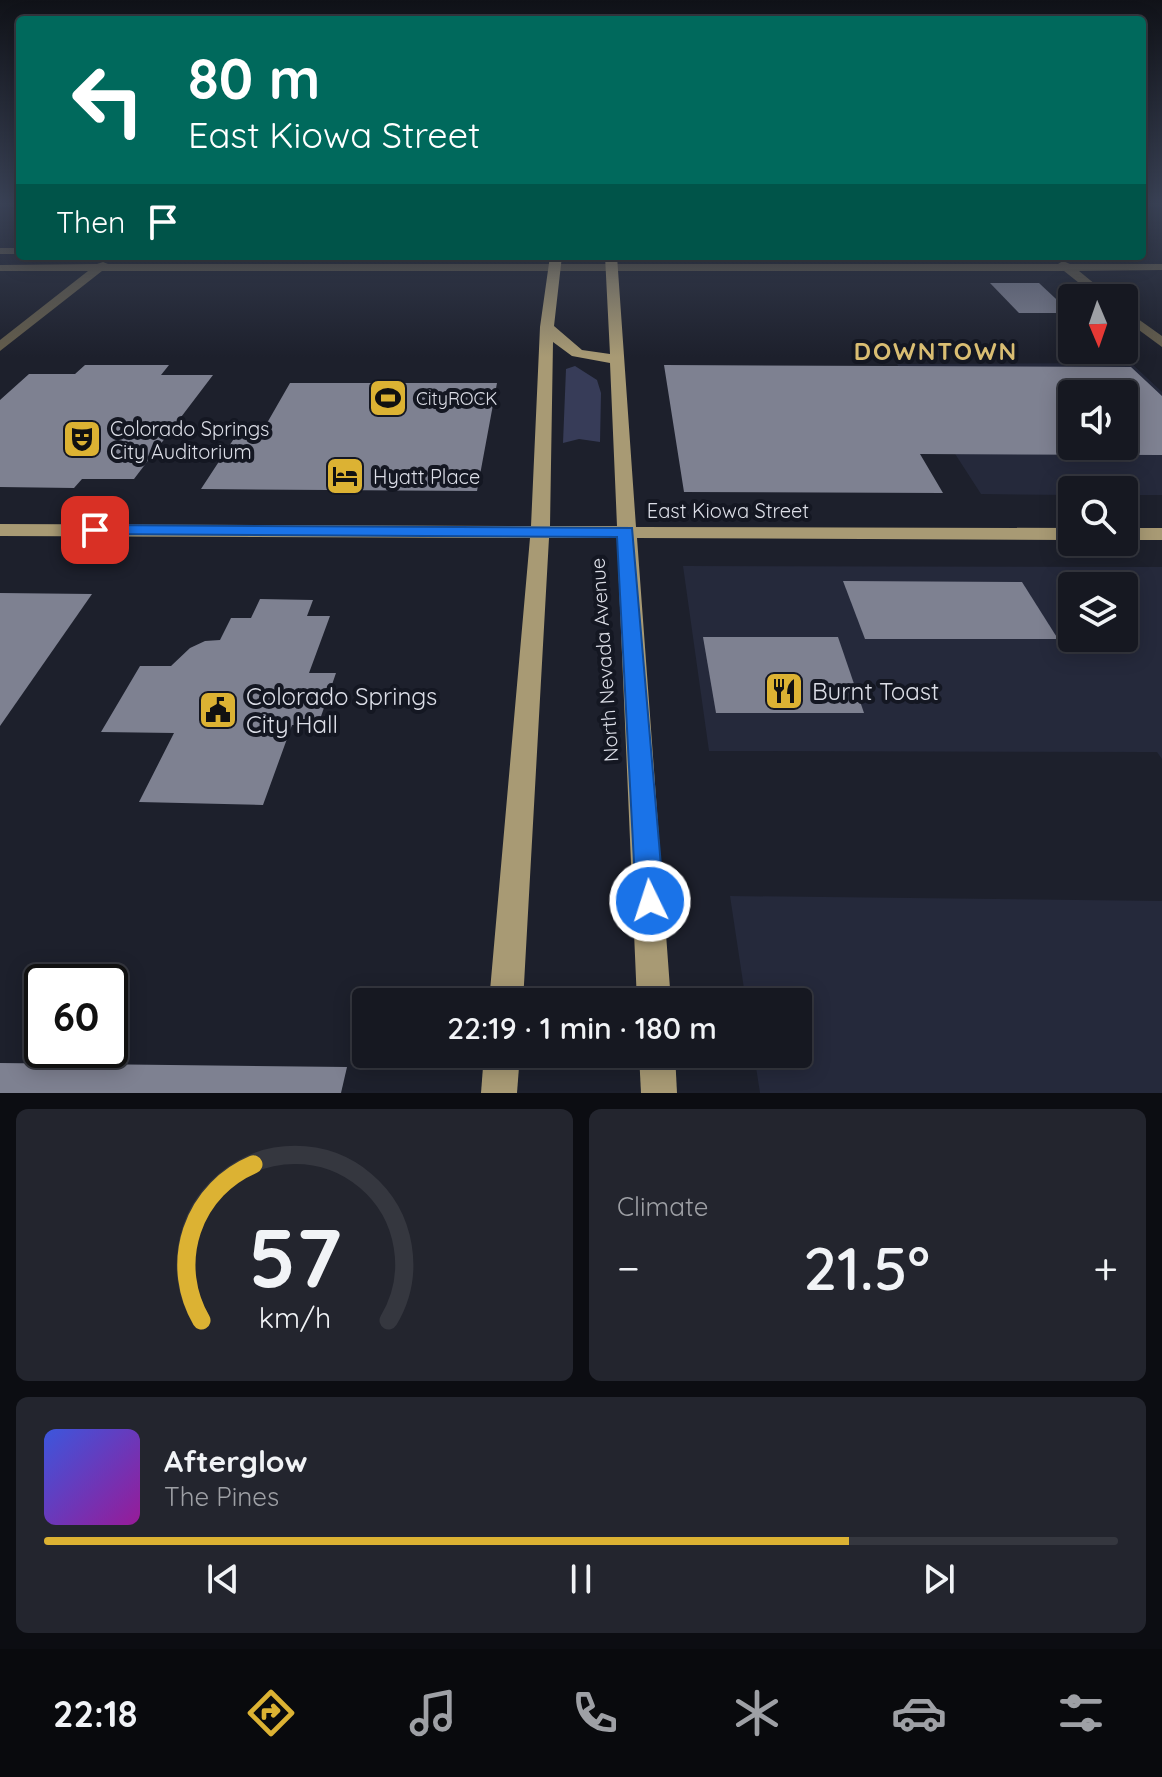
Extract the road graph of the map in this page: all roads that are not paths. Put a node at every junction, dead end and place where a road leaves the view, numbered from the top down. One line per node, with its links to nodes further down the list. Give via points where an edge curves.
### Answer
1 (110, 260): 9 (street)
2 (1059, 260): 6 (street)
3 (850, 261): 5 (street); 6 (street)
4 (555, 262): 5 (street); 9 (street); 12 (main road)
5 (612, 262): 15 (main road, North Nevada Avenue)
6 (1067, 266): 7 (street); 10 (street)
7 (1162, 267)
8 (0, 268): 9 (street)
9 (99, 268): 14 (street)
10 (1089, 284)
11 (1138, 324): 13 (street)
12 (547, 327): 15 (main road, via 571,352); 17 (main road)
13 (1162, 343)
14 (0, 347)
15 (617, 359): 18 (main road, North Nevada Avenue)
16 (0, 530): 17 (main road, East Kiowa Street)
17 (540, 532): 18 (main road, East Kiowa Street); 22 (main road)
18 (626, 532): 19 (main road, East Kiowa Street); 23 (main road, North Nevada Avenue)
19 (1058, 534)
20 (1138, 534): 21 (main road)
21 (1162, 534)
22 (507, 988)
23 (653, 988)
24 (501, 1068): 26 (main road)
25 (658, 1068): 27 (main road)
26 (499, 1093)
27 (659, 1093)

